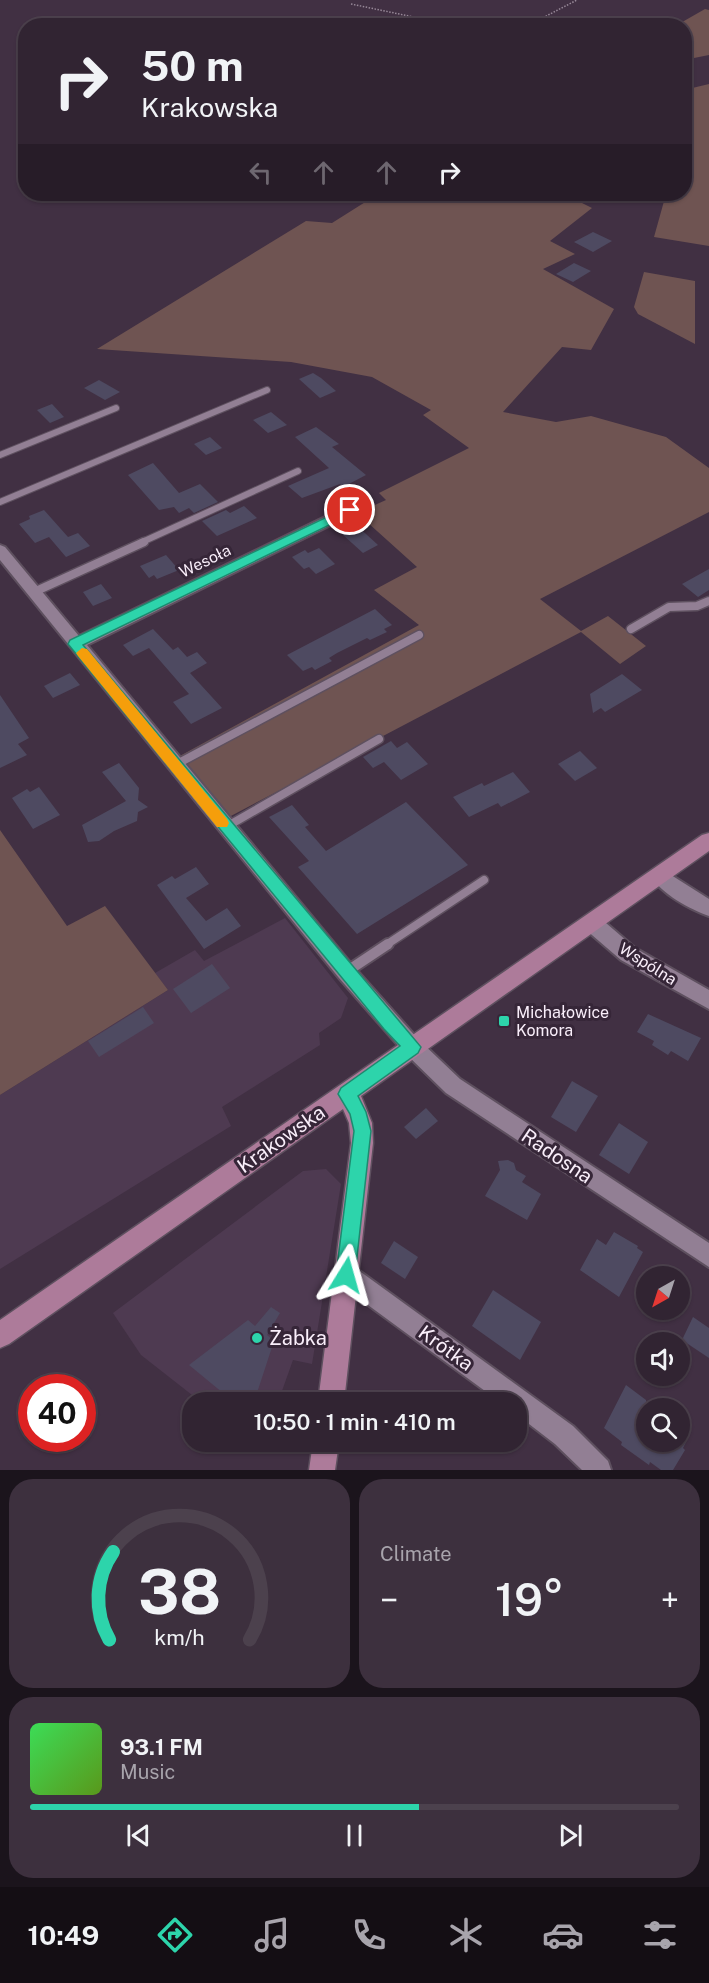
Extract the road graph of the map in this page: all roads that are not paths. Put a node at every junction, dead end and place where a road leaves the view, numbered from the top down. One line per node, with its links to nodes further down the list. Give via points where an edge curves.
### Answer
1 (267, 390): 5 (lane)
2 (116, 408): 3 (lane)
3 (0, 455)
4 (298, 471): 8 (lane)
5 (0, 502)
6 (350, 510): 12 (street, Wesoła)
7 (0, 549): 8 (street, Radosna)
8 (34, 592): 12 (street, Radosna)
9 (709, 601): 10 (lane, via 697,606 669,607)
10 (631, 629)
11 (419, 635): 14 (lane)
12 (75, 644): 14 (street, Radosna)
13 (379, 739): 15 (lane)
14 (175, 765): 15 (street, Radosna)
15 (225, 827): 21 (street, Radosna)
16 (709, 841): 17 (main road, Krakowska)
17 (660, 876): 19 (street); 20 (main road, Krakowska)
18 (484, 880): 21 (lane)
19 (709, 908)
20 (592, 923): 22 (street, Wspólna, via 628,954); 23 (main road, Krakowska)
21 (346, 972): 23 (street, Radosna)
22 (709, 1000)
23 (412, 1047): 24 (main road, Krakowska); 25 (street, Radosna, via 453,1086)
24 (346, 1094): 26 (main road, via 358,1112 363,1131); 27 (main road, Krakowska)
25 (709, 1256)
26 (346, 1275): 28 (main road); 31 (street, Krótka, via 564,1435)
27 (0, 1335)
28 (332, 1392)
29 (325, 1452): 30 (main road)
30 (322, 1470)
31 (599, 1470)

